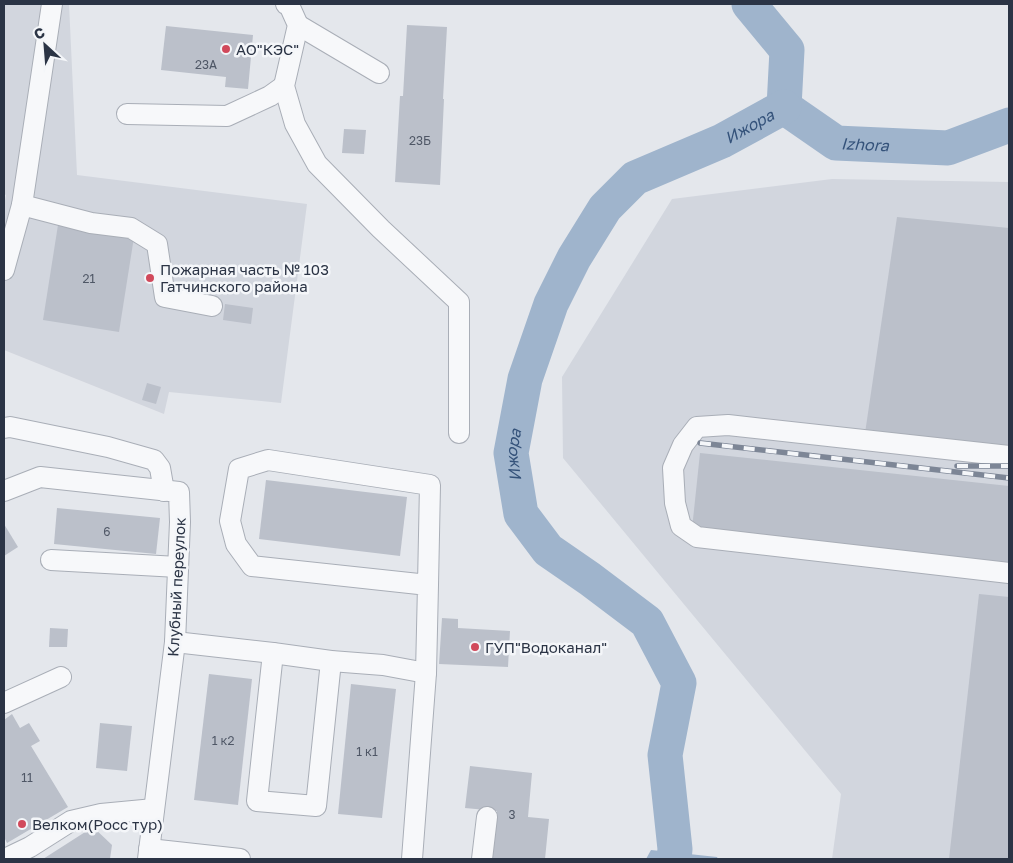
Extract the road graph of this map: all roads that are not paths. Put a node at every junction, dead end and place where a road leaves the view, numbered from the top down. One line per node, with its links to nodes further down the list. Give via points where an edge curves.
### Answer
1 (52, 4): 7 (street)
2 (286, 4): 3 (street)
3 (298, 25): 4 (street); 5 (street)
4 (379, 73)
5 (284, 86): 6 (street, via 227,116); 11 (street, via 295,124 317,164 459,302)
6 (127, 114)
7 (22, 205): 8 (street); 9 (street, via 91,223 131,228 157,244 165,297)
8 (4, 270)
9 (212, 306)
10 (4, 428): 14 (street, via 10,426 108,446 154,460 160,468)
11 (459, 433)
12 (1009, 456): 17 (street, via 728,425 697,427 683,445 673,468 674,503 681,526 697,537)
13 (4, 491): 14 (street, via 40,477)
14 (164, 491): 16 (street, Клубный переулок, via 178,492)
15 (51, 560): 16 (street)
16 (178, 568): 19 (street, Клубный переулок)
17 (1009, 573)
18 (428, 584): 18 (street, via 430,485 268,460 239,469 230,521 236,544 252,566); 22 (street)
19 (175, 642): 20 (street); 25 (street, Клубный переулок)
20 (273, 653): 21 (street); 21 (street, via 257,801 316,806)
21 (331, 661): 22 (street, via 384,665)
22 (426, 673): 30 (street)
23 (61, 677): 24 (street)
24 (4, 703)
25 (154, 809): 27 (street, Клубный переулок); 28 (street, via 101,814 71,821)
26 (487, 817): 31 (street)
27 (148, 854): 29 (street)
28 (5, 859)
29 (240, 859)
30 (412, 859)
31 (482, 859)

